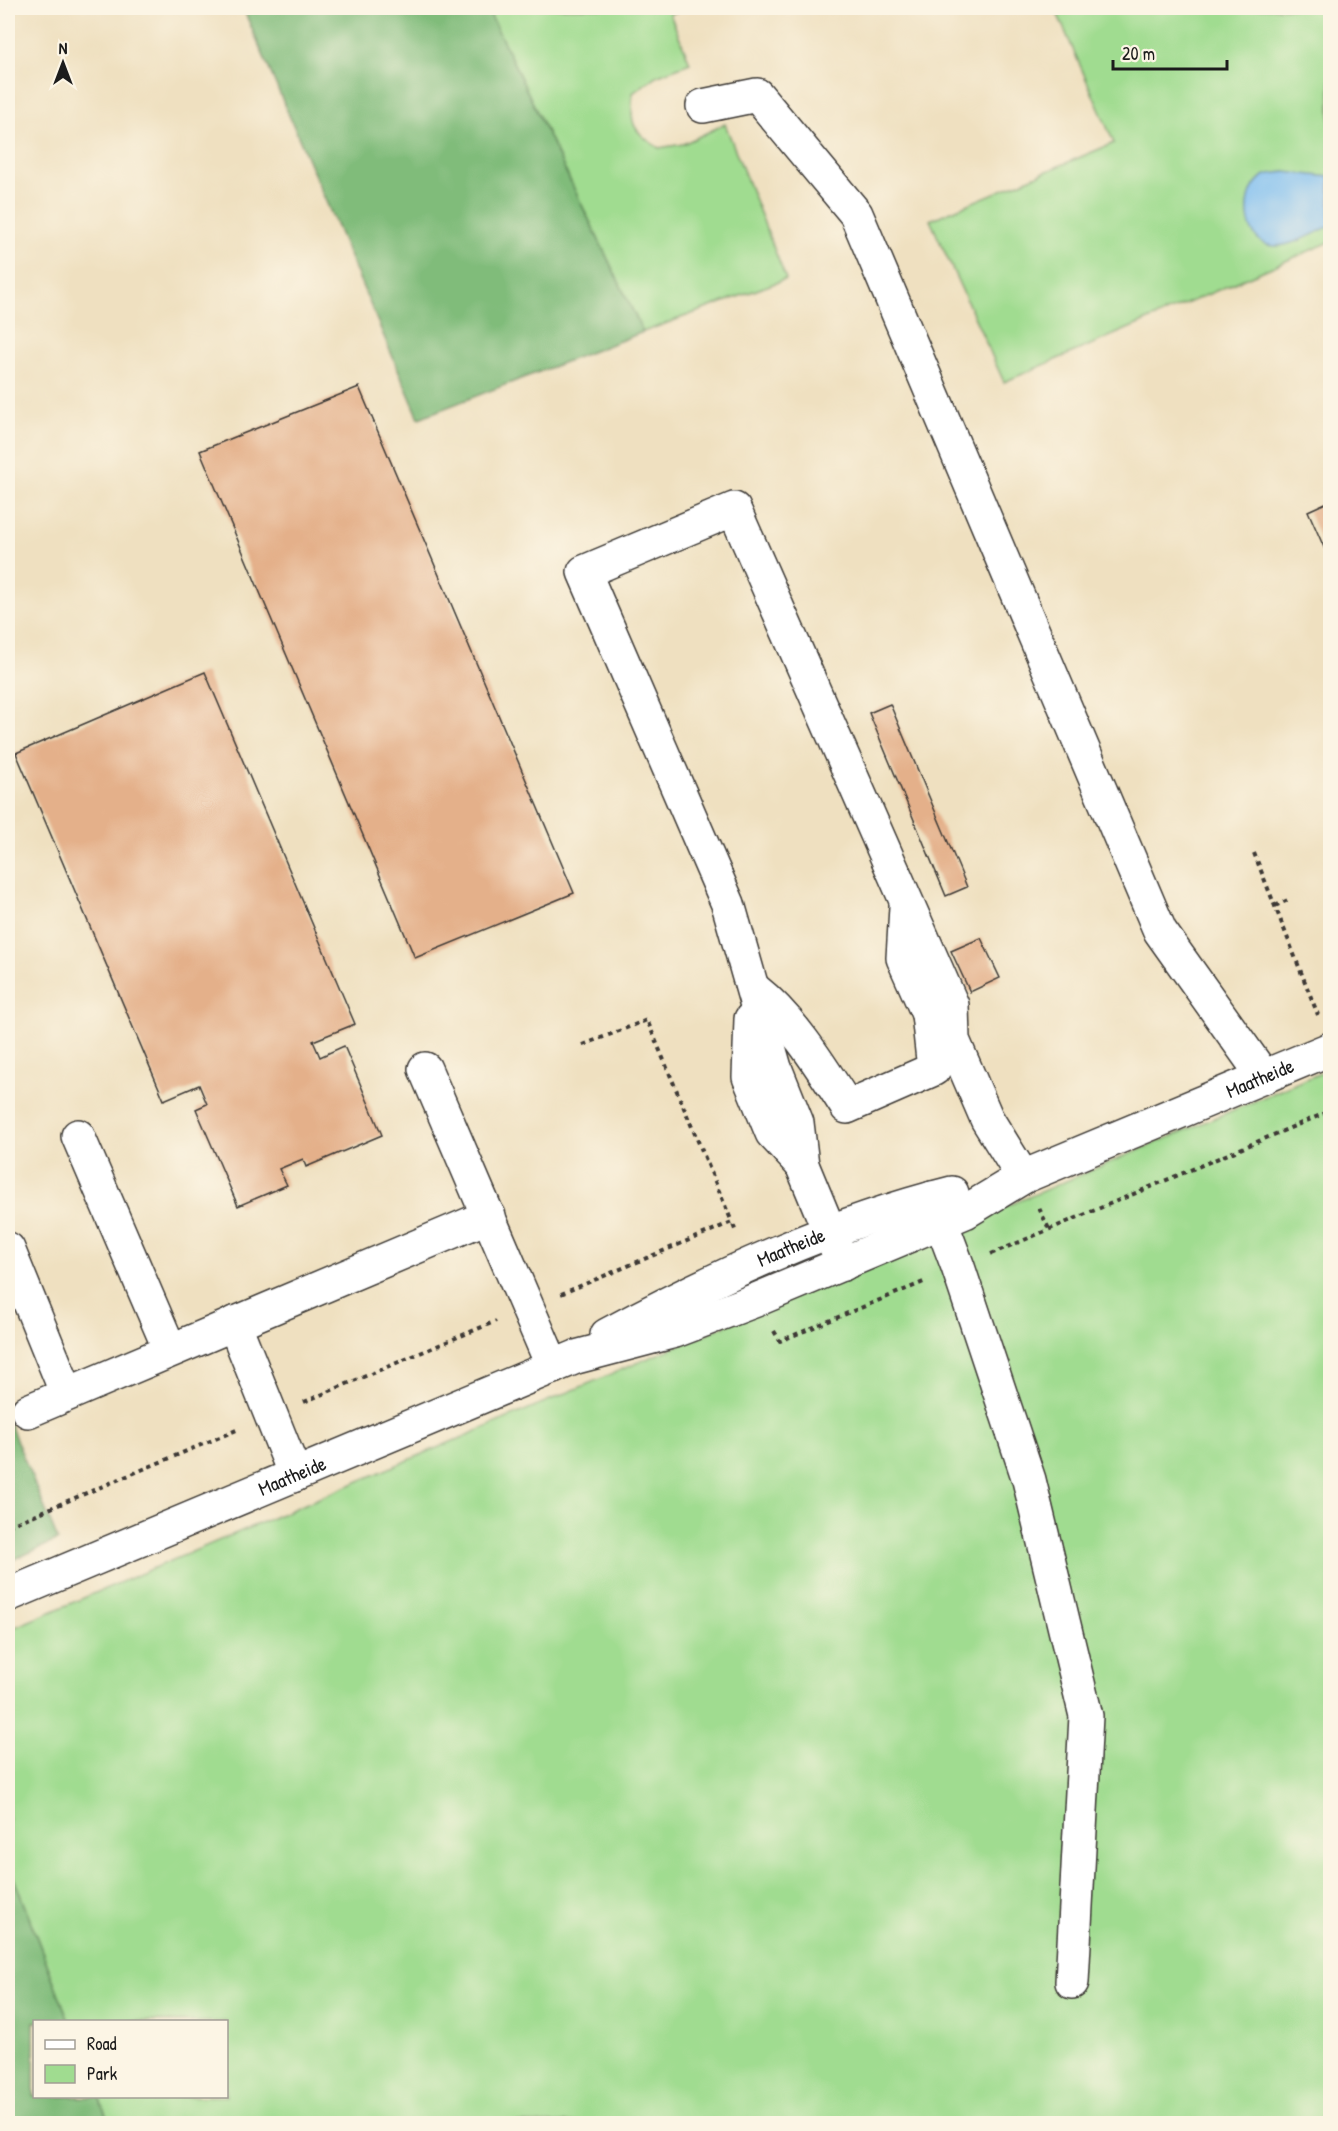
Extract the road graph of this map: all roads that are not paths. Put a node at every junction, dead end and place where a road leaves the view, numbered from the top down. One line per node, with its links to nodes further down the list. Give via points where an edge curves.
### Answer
1 (703, 106): 8 (street, via 757,95 856,214 1160,931)
2 (906, 903): 3 (street, via 734,509 584,572 728,904); 4 (street, via 903,958); 5 (street, via 952,1005)
3 (751, 987): 4 (street, via 766,998 813,1054 847,1107 934,1069); 13 (street, via 749,1077 772,1133 802,1165)
4 (928, 1014): 5 (street)
5 (953, 1036): 10 (street, via 987,1119)
6 (1326, 1037): 8 (street, Maatheide)
7 (425, 1069): 12 (street)
8 (1264, 1077): 10 (street, Maatheide)
9 (78, 1136): 17 (street)
10 (1023, 1177): 11 (street, Maatheide, via 965,1212)
11 (937, 1210): 13 (street, Maatheide, via 890,1209); 15 (street, Maatheide); 23 (street, via 1029,1480 1086,1716)
12 (489, 1216): 16 (street); 18 (street)
13 (830, 1232): 15 (street); 18 (street, Maatheide, via 706,1283)
14 (8, 1249): 19 (street)
15 (843, 1264): 18 (street, Maatheide, via 675,1331)
16 (234, 1323): 17 (street); 21 (street)
17 (170, 1350): 19 (street)
18 (564, 1362): 21 (street, Maatheide)
19 (67, 1394): 20 (street)
20 (28, 1411)
21 (295, 1474): 22 (street, Maatheide)
22 (8, 1595)
23 (1072, 1982)

